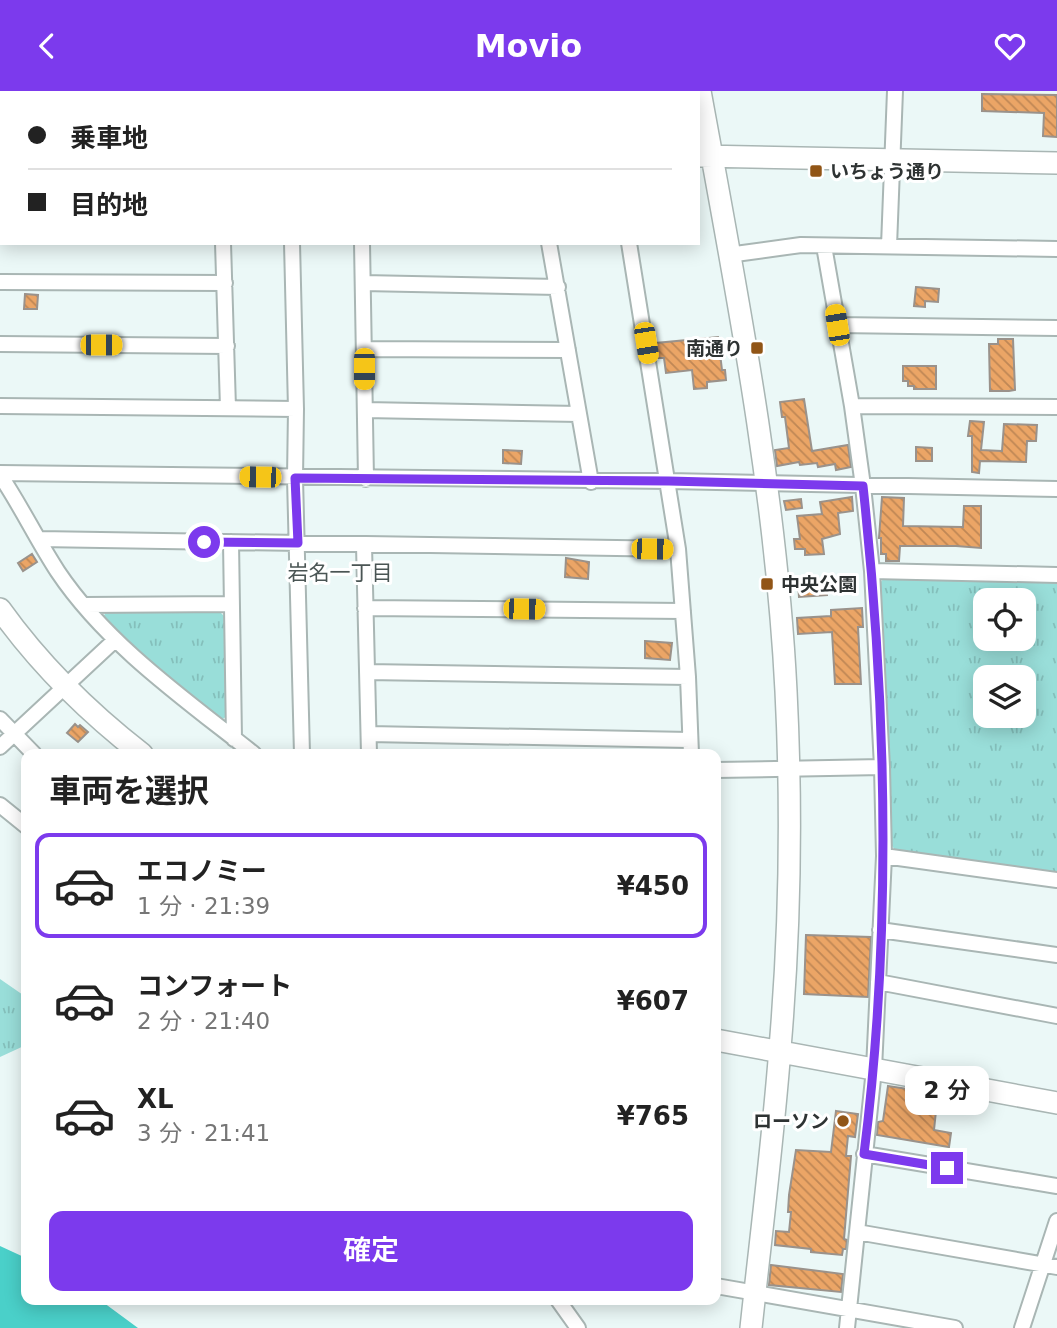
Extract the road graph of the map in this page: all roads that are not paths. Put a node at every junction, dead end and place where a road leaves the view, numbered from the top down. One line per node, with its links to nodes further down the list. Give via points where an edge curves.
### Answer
1 (700, 91): 3 (street)
2 (895, 91): 4 (street)
3 (705, 156): 4 (street); 14 (street)
4 (892, 161): 5 (street); 12 (street)
5 (1057, 163)
6 (223, 245): 16 (street)
7 (292, 245): 29 (street)
8 (362, 245): 17 (street)
9 (548, 245): 18 (street)
10 (629, 245): 35 (street)
11 (824, 246): 12 (street); 14 (street); 19 (street)
12 (889, 246): 13 (street)
13 (1057, 249)
14 (728, 255): 37 (street)
15 (0, 282): 16 (street)
16 (225, 283): 22 (street)
17 (363, 283): 18 (street); 23 (street)
18 (558, 287): 24 (street)
19 (837, 325): 20 (street); 25 (street)
20 (1057, 328)
21 (0, 344): 22 (street)
22 (227, 346): 28 (street)
23 (364, 349): 24 (street); 30 (street)
24 (568, 350): 31 (street)
25 (852, 405): 27 (street); 38 (street)
26 (0, 406): 28 (street)
27 (1057, 407)
28 (228, 408): 29 (street)
29 (296, 409): 33 (street)
30 (365, 410): 31 (street); 34 (street)
31 (579, 414): 36 (street)
32 (0, 474): 33 (street); 40 (street)
33 (295, 478): 34 (street); 42 (street)
34 (366, 478): 36 (street)
35 (669, 481): 36 (street); 37 (street); 44 (street)
36 (590, 482)
37 (766, 484): 38 (street); 68 (street, via 786,690)
38 (863, 486): 39 (street); 45 (street)
39 (1057, 489)
40 (39, 539): 41 (street); 48 (street, via 58,573)
41 (231, 542): 42 (street); 47 (street)
42 (298, 543): 43 (street); 65 (street)
43 (364, 545): 44 (street); 49 (street)
44 (678, 549): 51 (street)
45 (872, 571): 46 (street); 67 (street)
46 (1057, 575)
47 (232, 604): 48 (street); 59 (street)
48 (85, 605): 52 (street)
49 (365, 608): 51 (street); 53 (street)
50 (0, 609): 55 (street)
51 (683, 611): 54 (street)
52 (115, 640): 55 (street); 59 (street)
53 (367, 672): 54 (street); 58 (street)
54 (688, 677): 61 (street)
55 (65, 687): 57 (street); 63 (street)
56 (0, 719): 57 (street)
57 (14, 734): 60 (street); 62 (street)
58 (369, 734): 61 (street); 66 (street)
59 (234, 739): 64 (street)
60 (0, 747)
61 (691, 747)
62 (29, 749)
63 (136, 749)
64 (247, 749)
65 (302, 749)
66 (369, 749)
67 (883, 767): 68 (street); 72 (street)
68 (788, 769): 69 (street); 79 (street)
69 (721, 770)
70 (0, 805): 71 (street)
71 (21, 822)
72 (884, 856): 73 (street); 74 (street)
73 (1057, 880)
74 (880, 930): 75 (street); 76 (street)
75 (1057, 955)
76 (878, 982): 77 (street); 80 (street)
77 (1057, 1016)
78 (721, 1041): 79 (street)
79 (780, 1052): 80 (street); 89 (street)
80 (874, 1069): 81 (street); 82 (street)
81 (1057, 1103)
82 (864, 1154): 83 (street); 85 (street)
83 (1057, 1186)
84 (1057, 1221): 86 (street)
85 (858, 1232): 86 (street); 91 (street)
86 (1042, 1264): 87 (street); 96 (street)
87 (1057, 1267)
88 (721, 1287): 89 (street)
89 (755, 1293): 91 (street); 93 (street)
90 (562, 1305): 92 (street)
91 (849, 1309): 94 (street); 95 (street)
92 (578, 1328)
93 (751, 1328)
94 (847, 1328)
95 (956, 1328)
96 (1022, 1328)

